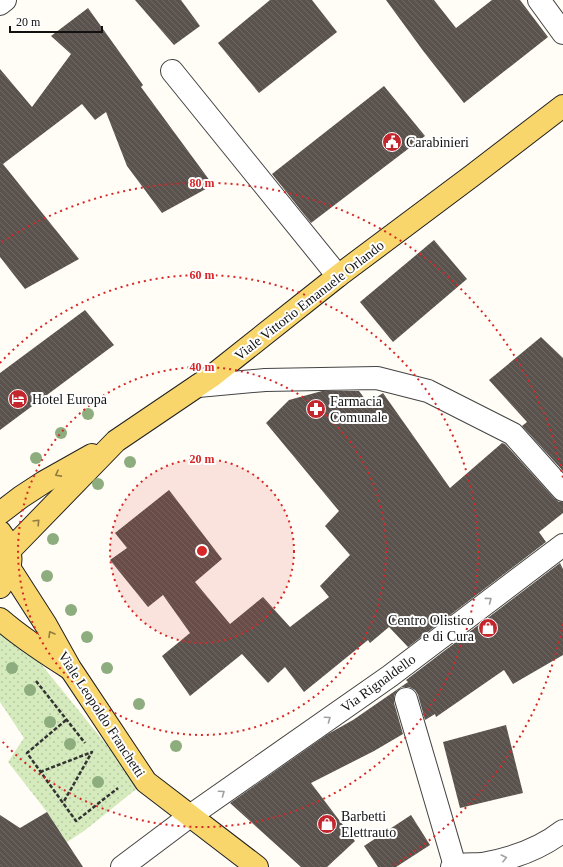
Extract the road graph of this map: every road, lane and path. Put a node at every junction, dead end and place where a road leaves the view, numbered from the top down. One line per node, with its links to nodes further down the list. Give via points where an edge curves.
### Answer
1 (5, 0): 3 (street)
2 (539, 0): 4 (street)
3 (0, 4)
4 (563, 33)
5 (172, 71): 7 (street)
6 (563, 106): 7 (main road, Viale Vittorio Emanuele Orlando)
7 (338, 276): 8 (main road, Viale Vittorio Emanuele Orlando)
8 (198, 386): 9 (main road, Viale Vittorio Emanuele Orlando); 10 (street, via 265,380 377,378 428,391 513,434)
9 (116, 441): 11 (main road, one-way to 11, via 44,482); 13 (main road, Viale Vittorio Emanuele Orlando, one-way to 9)
10 (563, 490)
11 (0, 513)
12 (562, 549): 26 (street, Via Rignaldello, one-way to 12, via 390,676)
13 (5, 559): 15 (main road, Viale Leopoldo Franchetti, one-way to 13)
14 (0, 619): 15 (main road, via 22,637)
15 (70, 668): 26 (main road, Viale Leopoldo Franchetti, via 146,782)
16 (34, 678): 18 (path)
17 (406, 699): 28 (street)
18 (66, 720): 19 (path); 21 (path, via 27,753)
19 (92, 752): 20 (path); 21 (path); 25 (path)
20 (97, 758)
21 (40, 772): 25 (path)
22 (115, 781): 23 (path)
23 (119, 787): 24 (path); 25 (path, via 76,821)
24 (123, 792)
25 (63, 803)
26 (190, 816): 29 (street, Via Rignaldello); 30 (main road, Viale Leopoldo Franchetti)
27 (563, 832): 28 (street, one-way to 27, via 482,864 522,854)
28 (453, 866)
29 (122, 867)
30 (257, 867)

